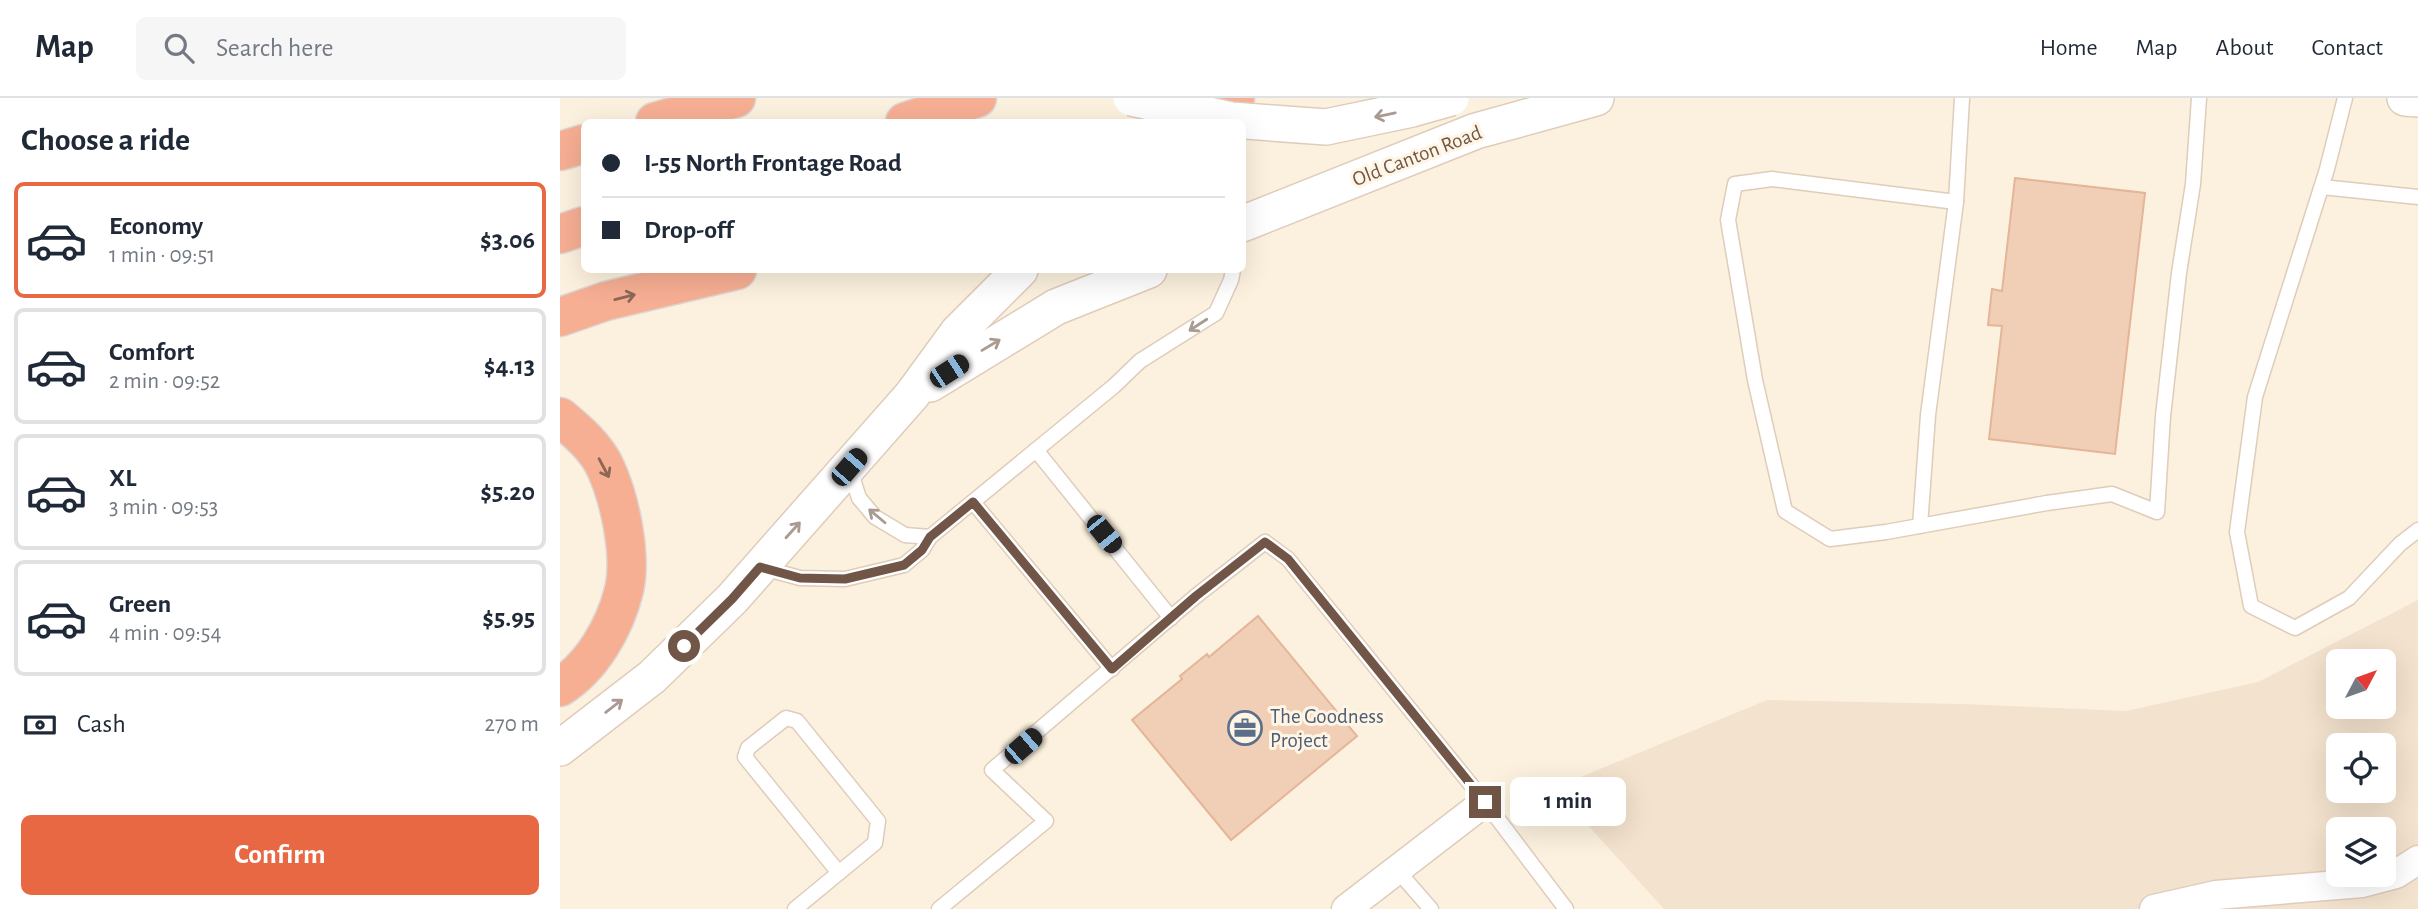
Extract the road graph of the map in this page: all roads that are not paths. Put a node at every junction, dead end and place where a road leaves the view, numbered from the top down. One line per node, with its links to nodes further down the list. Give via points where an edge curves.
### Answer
1 (736, 98): 13 (highway)
2 (977, 98): 14 (highway)
3 (1131, 98): 17 (street, Old Canton Road, one-way to 3, bridge)
4 (1235, 98): 15 (highway)
5 (1250, 98): 16 (street)
6 (1451, 98): 18 (street, Old Canton Road, one-way to 18, bridge, via 1326,127)
7 (1595, 98): 24 (street, Old Canton Road, via 1476,131)
8 (1962, 98): 23 (lane)
9 (2199, 98): 37 (lane, via 2193,184 2163,416 2157,512 2112,495)
10 (2345, 98): 21 (lane)
11 (2405, 98): 12 (street)
12 (2418, 99)
13 (665, 119)
14 (914, 119)
15 (1179, 119)
16 (1215, 119)
17 (1227, 119)
18 (1246, 121)
19 (581, 145): 20 (highway)
20 (560, 151)
21 (2322, 187): 22 (lane); 38 (lane, via 2255,397 2237,532 2251,606 2295,628 2349,598)
22 (2418, 197)
23 (1956, 202): 37 (lane, via 1928,415); 37 (lane, via 1772,179 1735,184 1728,220 1755,380 1784,511 1830,539)
24 (1246, 222)
25 (581, 227): 26 (highway)
26 (560, 234)
27 (724, 273): 31 (highway, one-way to 27, via 606,301)
28 (1017, 273): 32 (street, via 958,332)
29 (1142, 273): 32 (street, one-way to 29, via 1056,307)
30 (1232, 273): 34 (lane, one-way to 34, via 1216,313 1140,361)
31 (560, 317)
32 (912, 395): 35 (street)
33 (560, 417): 43 (highway, one-way to 43, via 606,467 626,551 624,589 605,638 574,678)
34 (1036, 450): 36 (lane); 41 (lane)
35 (849, 467): 39 (lane, one-way to 35, via 905,535 875,517 859,498); 40 (street, one-way to 35)
36 (973, 502): 39 (lane); 42 (lane)
37 (1920, 526)
38 (2418, 530)
39 (930, 537): 40 (lane, via 904,565 845,579 800,578)
40 (760, 567): 44 (street, one-way to 40, via 652,677)
41 (1171, 618): 42 (lane); 45 (lane, via 1265,542 1288,559)
42 (1112, 669): 50 (lane, via 992,770 1046,821)
43 (560, 687)
44 (560, 748)
45 (1485, 802): 47 (street); 53 (lane)
46 (2418, 860): 54 (street, via 2396,874 2362,883 2216,895)
47 (1397, 870): 51 (street); 52 (lane)
48 (839, 873): 48 (lane, via 875,843 878,821 797,721 786,718 748,748 745,757); 49 (lane)
49 (795, 909)
50 (939, 909)
51 (1346, 909)
52 (1432, 909)
53 (1566, 909)
54 (2154, 909)

